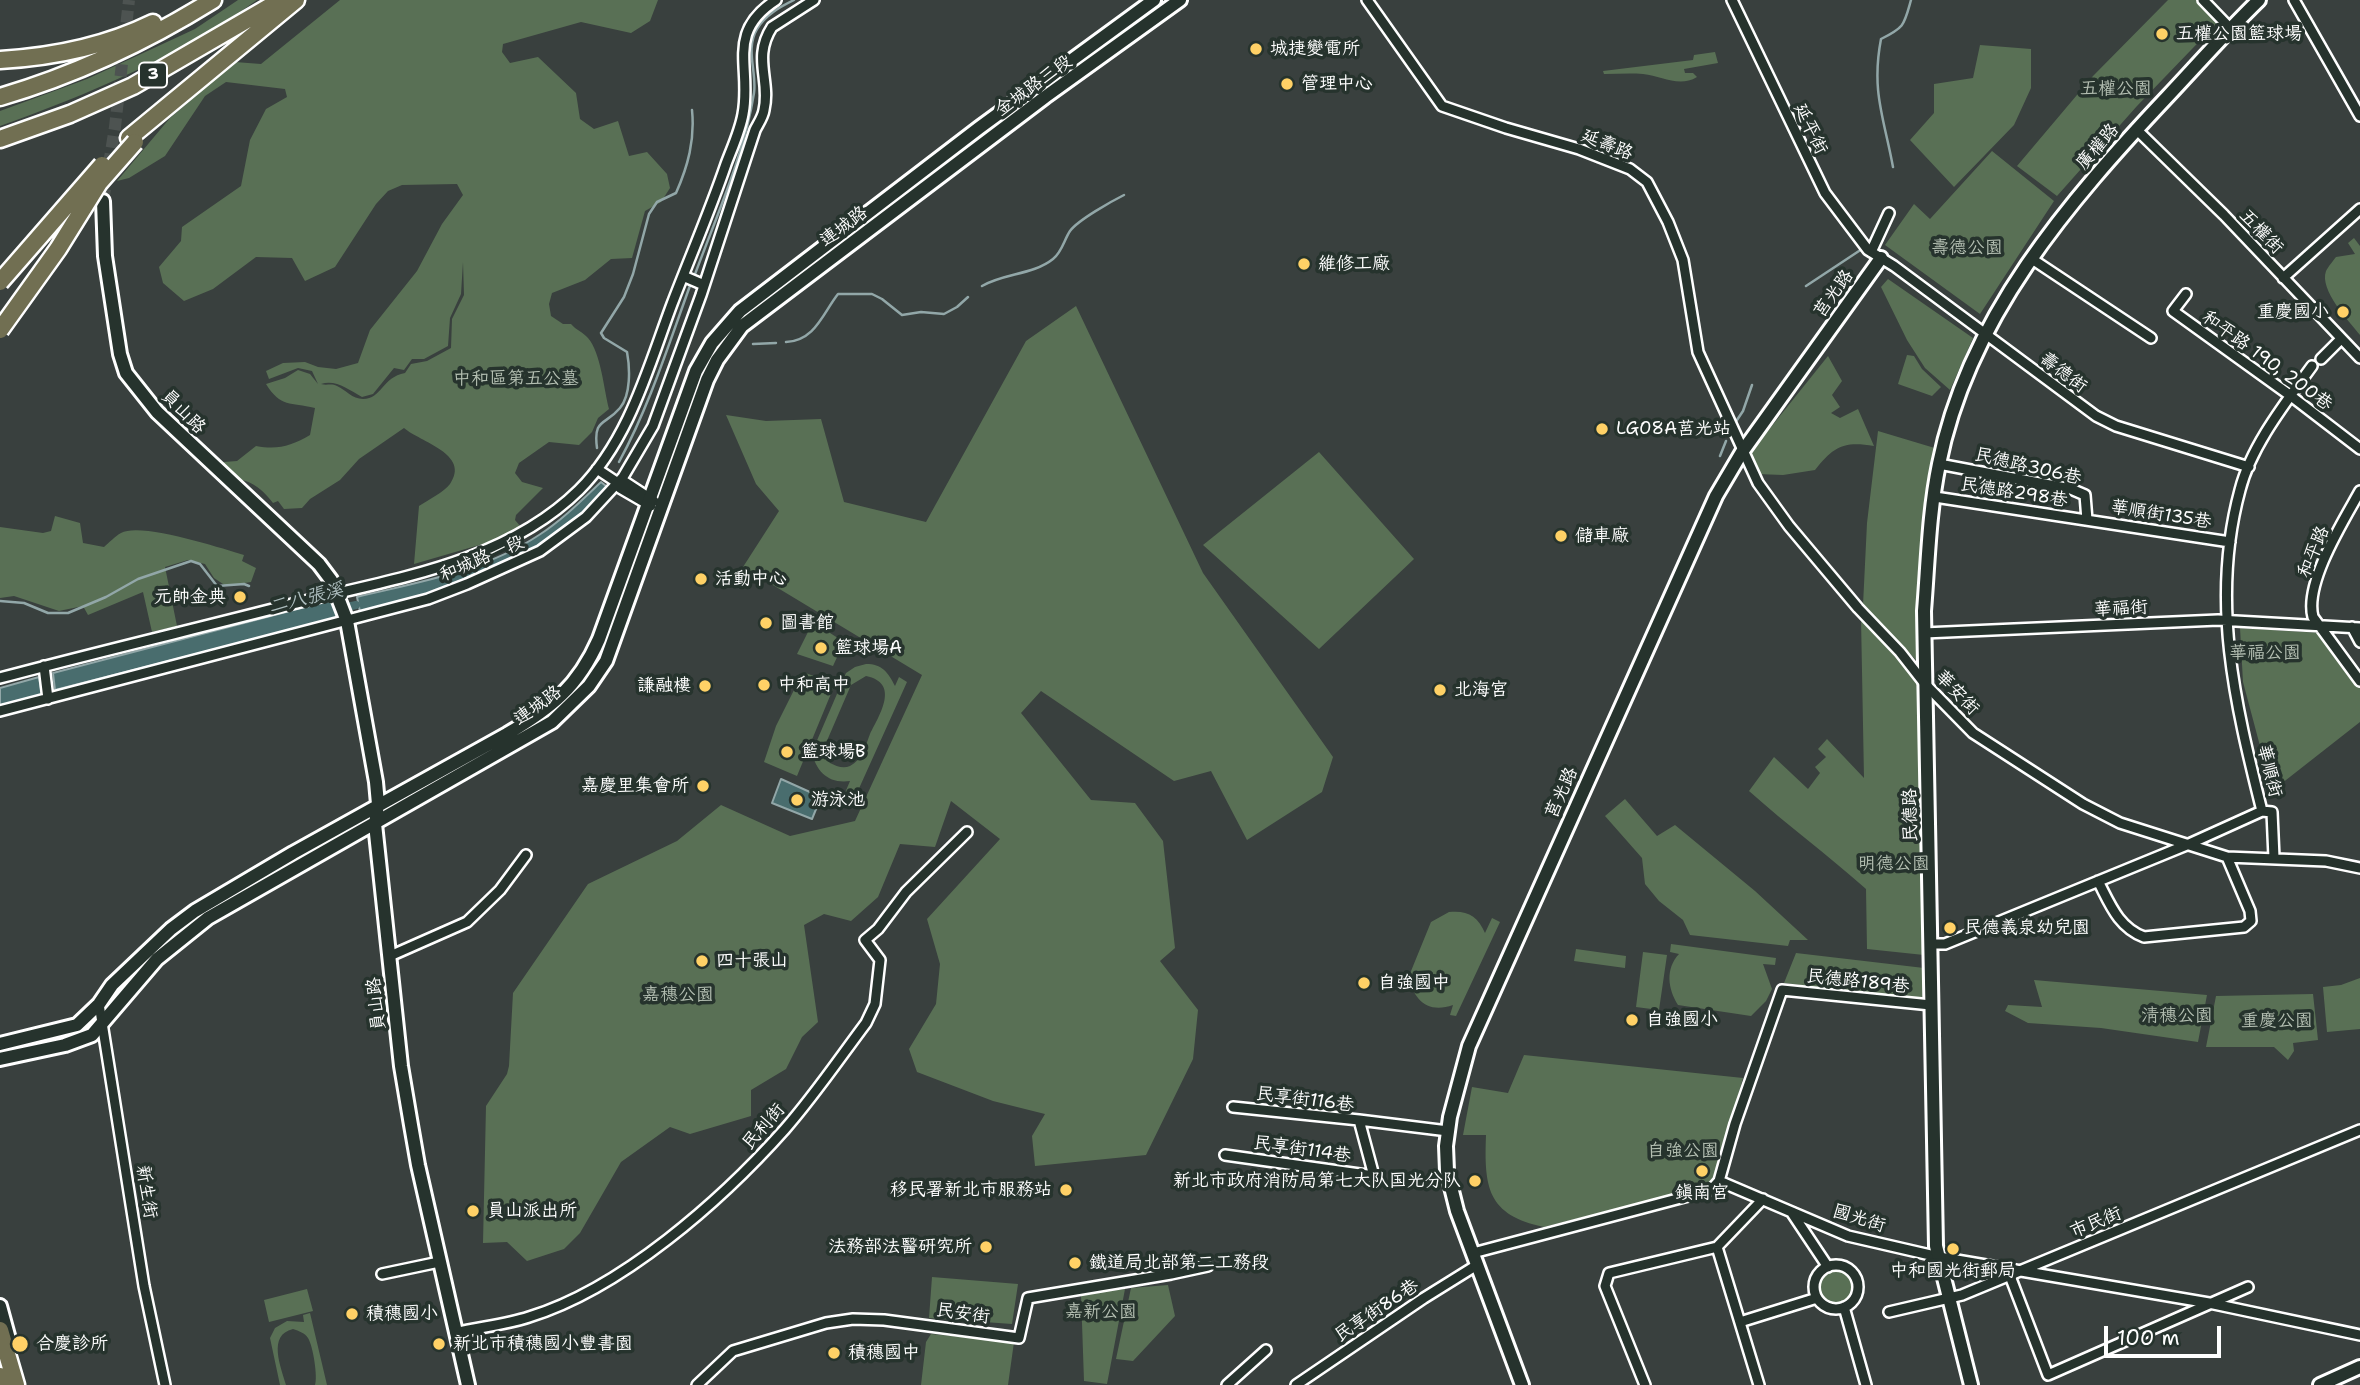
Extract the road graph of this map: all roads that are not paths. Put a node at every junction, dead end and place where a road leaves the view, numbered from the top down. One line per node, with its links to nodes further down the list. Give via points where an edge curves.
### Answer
1 (199, 0): 17 (highway, via 138,30 93,45 38,58)
2 (213, 0): 18 (highway, 3, via 136,43)
3 (281, 0): 23 (highway, 3, via 133,86)
4 (296, 0): 24 (highway)
5 (776, 0): 14 (street)
6 (814, 0): 16 (street)
7 (1154, 0): 25 (street, 金城路三段)
8 (1180, 0): 27 (street, 金城路三段)
9 (1367, 0): 46 (street, 延壽路, via 1442,106 1579,149 1630,169 1647,182 1683,260 1698,352)
10 (1732, 0): 30 (street, 延平街, via 1820,184)
11 (2203, 0): 15 (street)
12 (2259, 0): 15 (street, 廣權路)
13 (2294, 0): 20 (street)
14 (752, 22): 16 (street); 19 (street, 和城路一段, via 743,50)
15 (2230, 28): 22 (street, 廣權路)
16 (768, 32): 21 (street, 和城路一段, via 761,59 765,101)
17 (0, 60)
18 (2, 96)
19 (744, 110): 21 (street); 32 (street, 和城路一段)
20 (2359, 112)
21 (760, 120): 35 (street, 和城路一段)
22 (2136, 129): 31 (street, 廣權路, via 2071,203); 33 (street, 五權街)
23 (0, 139)
24 (132, 140): 34 (highway, bridge, via 84,183); 37 (highway, bridge)
25 (900, 189): 53 (street, 連城路, via 740,311 720,333 696,371)
26 (103, 201): 56 (street, 員山路, via 105,256 125,373 156,412 319,564)
27 (909, 201): 53 (street, 連城路, via 755,315 731,340 708,380)
28 (2360, 209): 33 (street)
29 (1889, 213): 30 (street)
30 (1876, 255): 38 (street, 壽德街); 46 (street, 莒光路)
31 (2032, 258): 38 (street, 廣權路); 39 (street)
32 (682, 276): 35 (street); 49 (street, 和城路一段, via 628,419)
33 (2284, 278): 40 (street, 五權街)
34 (0, 282)
35 (704, 285): 50 (street, 和城路一段, via 653,426)
36 (2186, 294): 44 (street, 和平路 190, 200巷, via 2173,311)
37 (0, 330)
38 (1985, 334): 47 (street, 民德路, via 1955,406); 48 (street, 壽德街, via 2078,405 2116,426)
39 (2151, 338)
40 (2342, 339): 41 (street, 五權街); 42 (street)
41 (2360, 358)
42 (2321, 359)
43 (2312, 366): 44 (street, 華順街)
44 (2291, 396): 45 (street, 和平路 190, 200巷); 48 (street, 華順街)
45 (2360, 449)
46 (1742, 452): 66 (street, 華安街, via 1788,526); 89 (street, 莒光路, via 1702,523 1469,1046)
47 (1939, 464): 52 (street, 民德路); 54 (street, 民德路306巷, via 2071,489 2085,495)
48 (2249, 467): 55 (street, 華順街, via 2240,488)
49 (597, 469): 50 (street); 56 (street, 和城路一段, via 544,519 505,542 431,570)
50 (618, 483): 53 (street, via 625,482); 57 (street, 和城路一段, via 586,517 540,551 437,595)
51 (2360, 491): 59 (street, 和平路, via 2316,583 2312,611)
52 (1935, 497): 54 (street, 民德路298巷); 61 (street, 民德路)
53 (653, 504): 69 (street, 連城路, via 580,676 537,716); 71 (street, 連城路, via 606,661 584,692 540,730)
54 (2087, 520): 55 (street, 華順街135巷)
55 (2230, 542): 58 (street, 華順街)
56 (337, 595): 57 (street, 員山路); 63 (street, 和城路一段)
57 (346, 618): 67 (street, 和城路一段); 69 (street, 員山路)
58 (2225, 620): 59 (street, 華福街); 61 (street, 華福街); 70 (street, 華順街, via 2234,688)
59 (2320, 626): 60 (street, 華福街); 65 (street)
60 (2356, 628): 62 (street)
61 (1924, 634): 66 (street, 民德路)
62 (2360, 642)
63 (44, 666): 64 (street, 和城路一段); 67 (street)
64 (0, 678)
65 (2360, 681)
66 (1925, 684): 73 (street, 華安街, via 1973,733 2083,804 2120,823); 79 (street, 民德路)
67 (48, 699): 68 (street, 和城路一段)
68 (0, 711)
69 (378, 804): 71 (street, 員山路); 81 (street, 連城路, via 195,911 112,985)
70 (2262, 811): 73 (street, 華順街); 76 (street, via 2272,812)
71 (375, 824): 80 (street, 員山路); 83 (street, 連城路, via 195,927 157,959)
72 (967, 832): 113 (street, 民利街, via 865,940 880,960 875,1004 866,1023 786,1127 743,1174 656,1248 607,1282 530,1317)
73 (2189, 844): 75 (street, 華安街); 78 (street, 華順街)
74 (526, 855): 80 (street, via 500,890 467,922)
75 (2227, 856): 76 (street, 華安街); 78 (street, via 2250,911 2251,920 2244,927 2144,937 2132,933 2117,918)
76 (2274, 858): 77 (street, 華安街)
77 (2360, 868)
78 (2098, 881): 79 (street, 華順街, via 1945,944)
79 (1930, 944): 82 (street, 民德路)
80 (390, 956): 98 (street, 員山路, via 401,1066)
81 (99, 1004): 83 (street, 新生街); 84 (street, 連城路, via 77,1025)
82 (1931, 1005): 92 (street, 民德路189巷, via 1782,990); 96 (street, 民德路)
83 (101, 1025): 85 (street, 連城路, via 92,1035 65,1045); 124 (street, 新生街)
84 (0, 1044)
85 (0, 1059)
86 (1233, 1107): 87 (street, 民享街116巷)
87 (1359, 1120): 89 (street); 91 (street, 民享街116巷)
88 (2360, 1130): 101 (street, 市民街)
89 (1448, 1131): 97 (street, 莒光路, via 1450,1188)
90 (1225, 1155): 91 (street, 民享街114巷)
91 (1374, 1176)
92 (1719, 1181): 93 (street, 國光街); 97 (street, via 1711,1190)
93 (1763, 1199): 94 (street, 國光街); 95 (street)
94 (1791, 1211): 96 (street, 國光街, via 1848,1236); 100 (street)
95 (1717, 1247): 111 (street); 130 (street, via 1609,1273 1605,1286)
96 (1939, 1257): 101 (street, 國光街); 106 (street, 民德路)
97 (1475, 1259): 128 (street, 民享街86巷); 129 (street, 莒光路)
98 (439, 1262): 102 (street); 113 (street, 員山路)
99 (1208, 1266): 126 (street, 民安街, via 1028,1298 1019,1338 884,1320 827,1323 733,1351)
100 (1828, 1267): 105 (street, via 1816,1277); 109 (street, via 1843,1266 1854,1276 1857,1290)
101 (2021, 1271): 103 (street, 市民街); 107 (street, 國光街)
102 (382, 1273)
103 (2010, 1276): 106 (street, 市民街); 119 (street)
104 (2248, 1287): 107 (street)
105 (1816, 1298): 109 (street, via 1832,1309); 111 (street)
106 (1950, 1299): 110 (street, 市民街); 133 (street, 民德路)
107 (2209, 1304): 114 (street, 國光街); 119 (street, via 2115,1344)
108 (0, 1306): 123 (street)
109 (1844, 1307): 132 (street)
110 (1889, 1312)
111 (1740, 1322): 131 (street)
112 (0, 1330): 122 (highway)
113 (455, 1333): 125 (street, 員山路)
114 (2360, 1335)
115 (1266, 1350): 127 (street)
116 (0, 1354): 121 (highway)
117 (2360, 1367): 134 (street)
118 (0, 1376): 120 (highway)
119 (2050, 1380)
120 (3, 1385)
121 (9, 1385)
122 (16, 1385)
123 (22, 1385)
124 (165, 1385)
125 (467, 1385)
126 (697, 1385)
127 (1227, 1385)
128 (1296, 1385)
129 (1522, 1385)
130 (1644, 1385)
131 (1759, 1385)
132 (1866, 1385)
133 (1971, 1385)
134 (2320, 1385)

